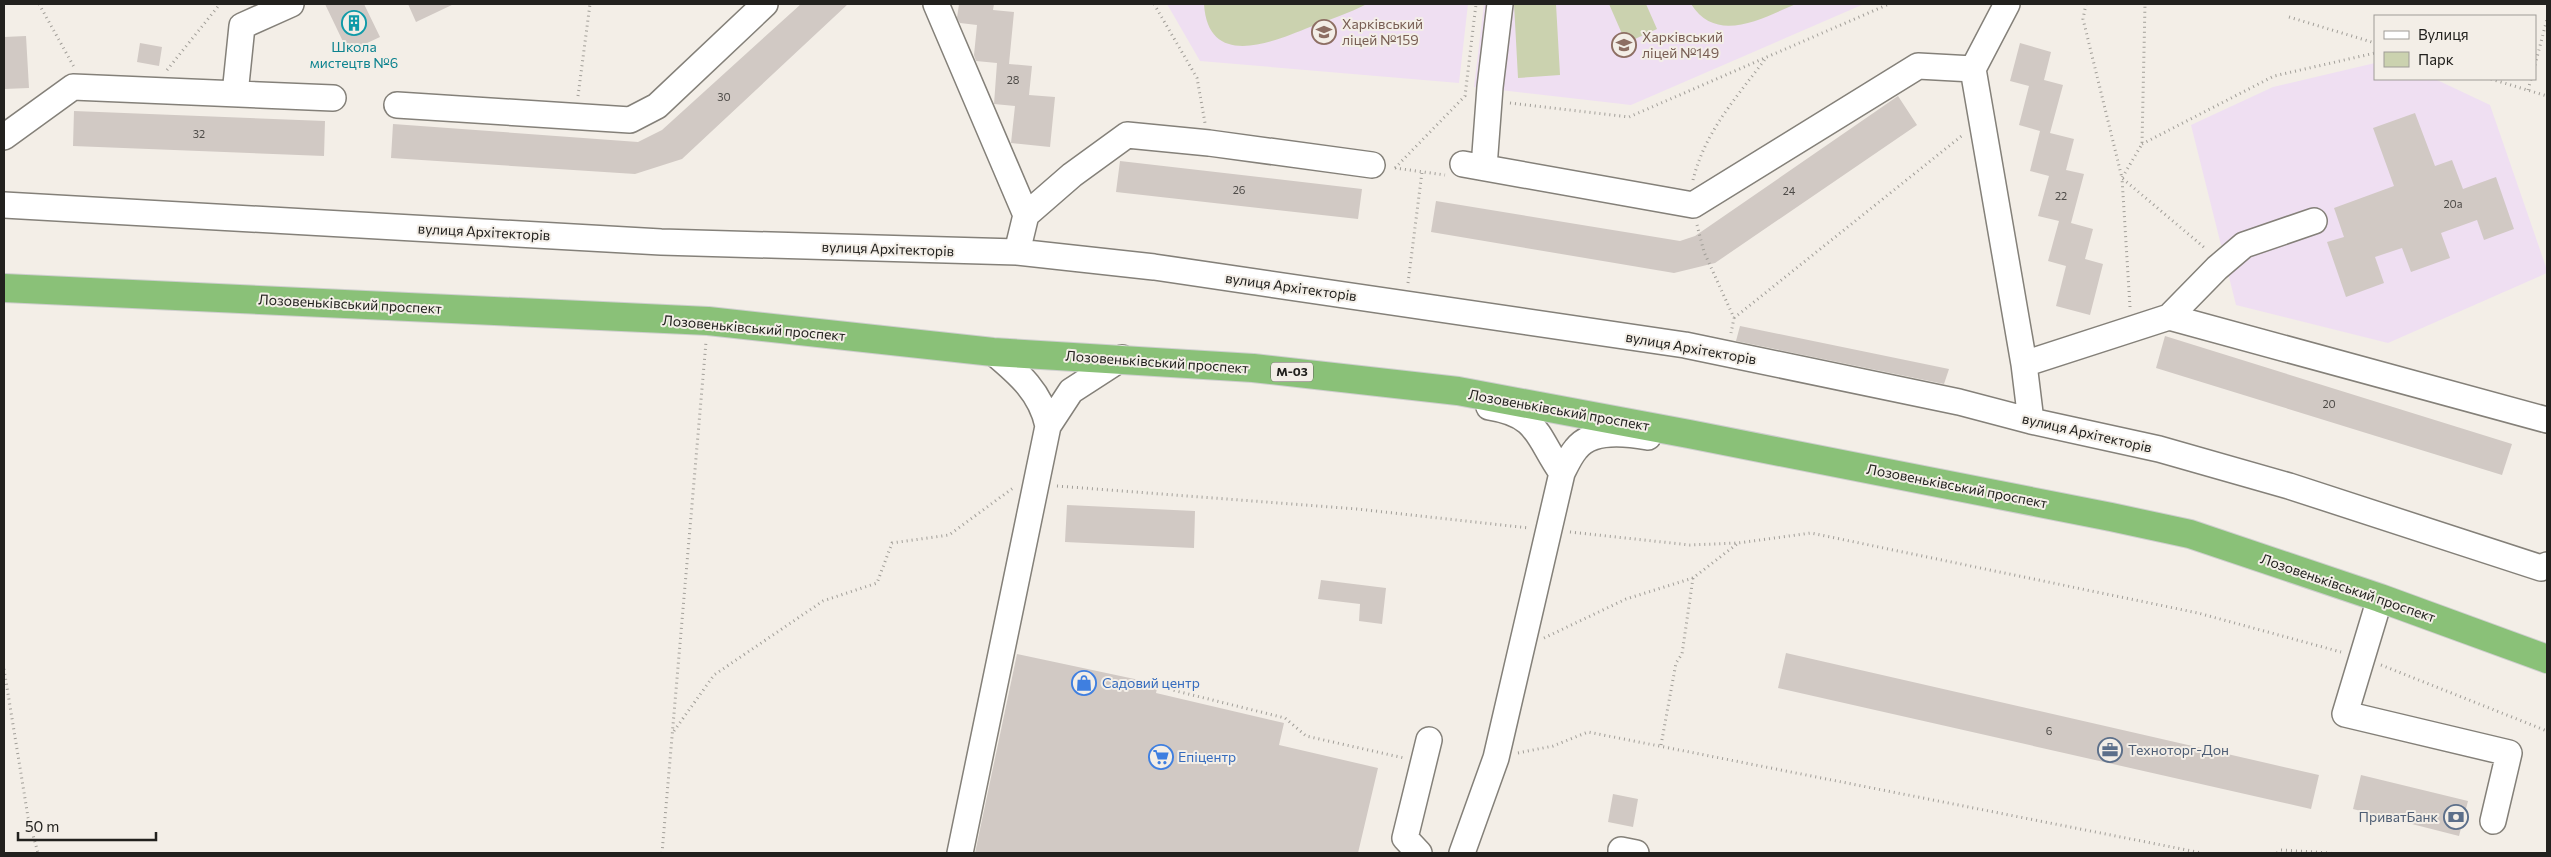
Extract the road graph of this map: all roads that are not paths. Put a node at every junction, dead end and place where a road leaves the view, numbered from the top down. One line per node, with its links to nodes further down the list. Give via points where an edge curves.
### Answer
1 (291, 4): 7 (street, via 242,26)
2 (766, 4): 9 (street, via 657,106 630,120)
3 (936, 4): 13 (street)
4 (1500, 4): 6 (street, via 1490,100 1474,166 1693,205 1918,66)
5 (2007, 4): 6 (street)
6 (1973, 69): 20 (street)
7 (235, 94): 8 (street); 10 (street, via 73,87)
8 (333, 98)
9 (397, 105)
10 (4, 137)
11 (1384, 167): 13 (street, via 1127,135 1072,175)
12 (4, 205): 15 (street, вулиця Архітекторів, via 661,242)
13 (1026, 215): 15 (street)
14 (2314, 221): 17 (street, via 2244,245)
15 (1017, 252): 23 (street, вулиця Архітекторів, via 1154,267 1685,345 1959,402)
16 (4, 288): 18 (highway, Лозовеньківський проспект / М-03, via 708,321)
17 (2169, 317): 20 (street); 22 (street)
18 (993, 352): 19 (highway, Лозовеньківський проспект / М-03); 24 (street, via 1033,390 1042,404)
19 (1122, 358): 21 (highway, Лозовеньківський проспект / М-03); 24 (street, via 1071,391)
20 (2024, 364): 23 (street)
21 (1376, 380): 25 (highway, Лозовеньківський проспект / М-03, via 1520,401); 26 (street, via 1408,395 1506,410 1529,421)
22 (2547, 420)
23 (2031, 421): 27 (street, вулиця Архітекторів, via 2159,449 2289,486 2541,568)
24 (1048, 426): 33 (street)
25 (1722, 440): 26 (street, via 1707,446 1625,433 1590,438 1576,448); 28 (highway, Лозовеньківський проспект / М-03, via 2190,534)
26 (1562, 473): 34 (street, via 1496,758)
27 (2547, 565)
28 (2380, 598): 29 (highway, Лозовеньківський проспект / М-03); 31 (street, via 2346,714 2509,753)
29 (2547, 659)
30 (1430, 740): 32 (street)
31 (2493, 821)
32 (1409, 848)
33 (960, 853)
34 (1462, 853)
35 (1621, 853): 36 (street, via 1621,850)
36 (1636, 853)

